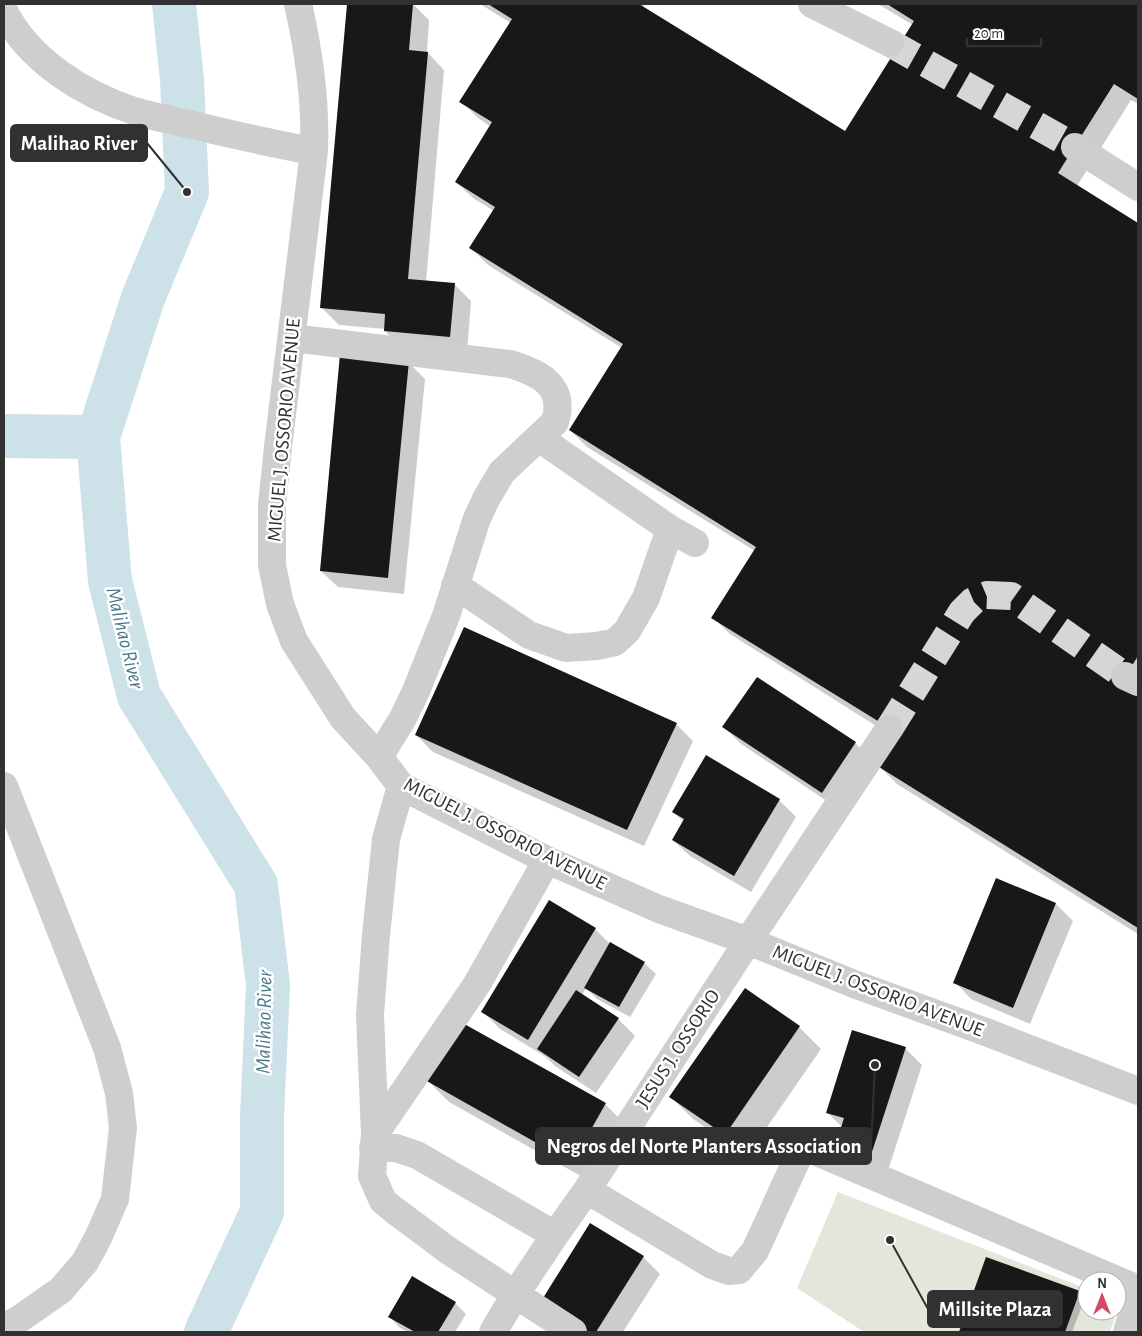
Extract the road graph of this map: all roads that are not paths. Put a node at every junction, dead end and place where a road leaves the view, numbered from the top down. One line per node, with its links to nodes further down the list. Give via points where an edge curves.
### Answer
1 (298, 4): 6 (street, MIGUEL J. OSSORIO AVENUE, via 307,42)
2 (812, 4): 4 (street)
3 (6, 29): 6 (street, via 65,77 91,93 134,111)
4 (890, 43)
5 (1075, 147): 7 (street)
6 (314, 151): 8 (street, MIGUEL J. OSSORIO AVENUE)
7 (1138, 188)
8 (292, 338): 9 (street, via 451,356 531,370 548,383 557,396 555,422); 14 (street, MIGUEL J. OSSORIO AVENUE, via 272,505 272,564 280,604 294,642 343,718)
9 (539, 438): 10 (street); 12 (street, via 502,472 486,499)
10 (670, 529): 11 (street); 12 (street, via 646,598 628,631 615,642 566,648 529,635)
11 (695, 543)
12 (455, 585): 14 (street, via 416,691)
13 (890, 729): 18 (street, JESUS J. OSSORIO)
14 (379, 757): 16 (street, MIGUEL J. OSSORIO AVENUE)
15 (4, 786): 26 (street, via 108,1048 119,1093 123,1128 115,1199 84,1262 61,1290)
16 (401, 786): 17 (street, MIGUEL J. OSSORIO AVENUE); 20 (street, via 386,839 376,935 370,1015)
17 (547, 860): 18 (street, MIGUEL J. OSSORIO AVENUE, via 659,909); 20 (street, via 477,984)
18 (748, 941): 19 (street, MIGUEL J. OSSORIO AVENUE); 21 (street, JESUS J. OSSORIO)
19 (1138, 1091)
20 (374, 1141): 22 (street, via 417,1155); 24 (street, via 372,1176 383,1201)
21 (587, 1190): 22 (street, JESUS J. OSSORIO); 23 (street, via 712,1265 729,1271 738,1270 755,1251 803,1146)
22 (555, 1235): 24 (street, JESUS J. OSSORIO)
23 (1138, 1290)
24 (515, 1295): 27 (street, JESUS J. OSSORIO); 28 (street)
25 (1138, 1295): 29 (street)
26 (4, 1327)
27 (492, 1332)
28 (573, 1332)
29 (1127, 1332)

